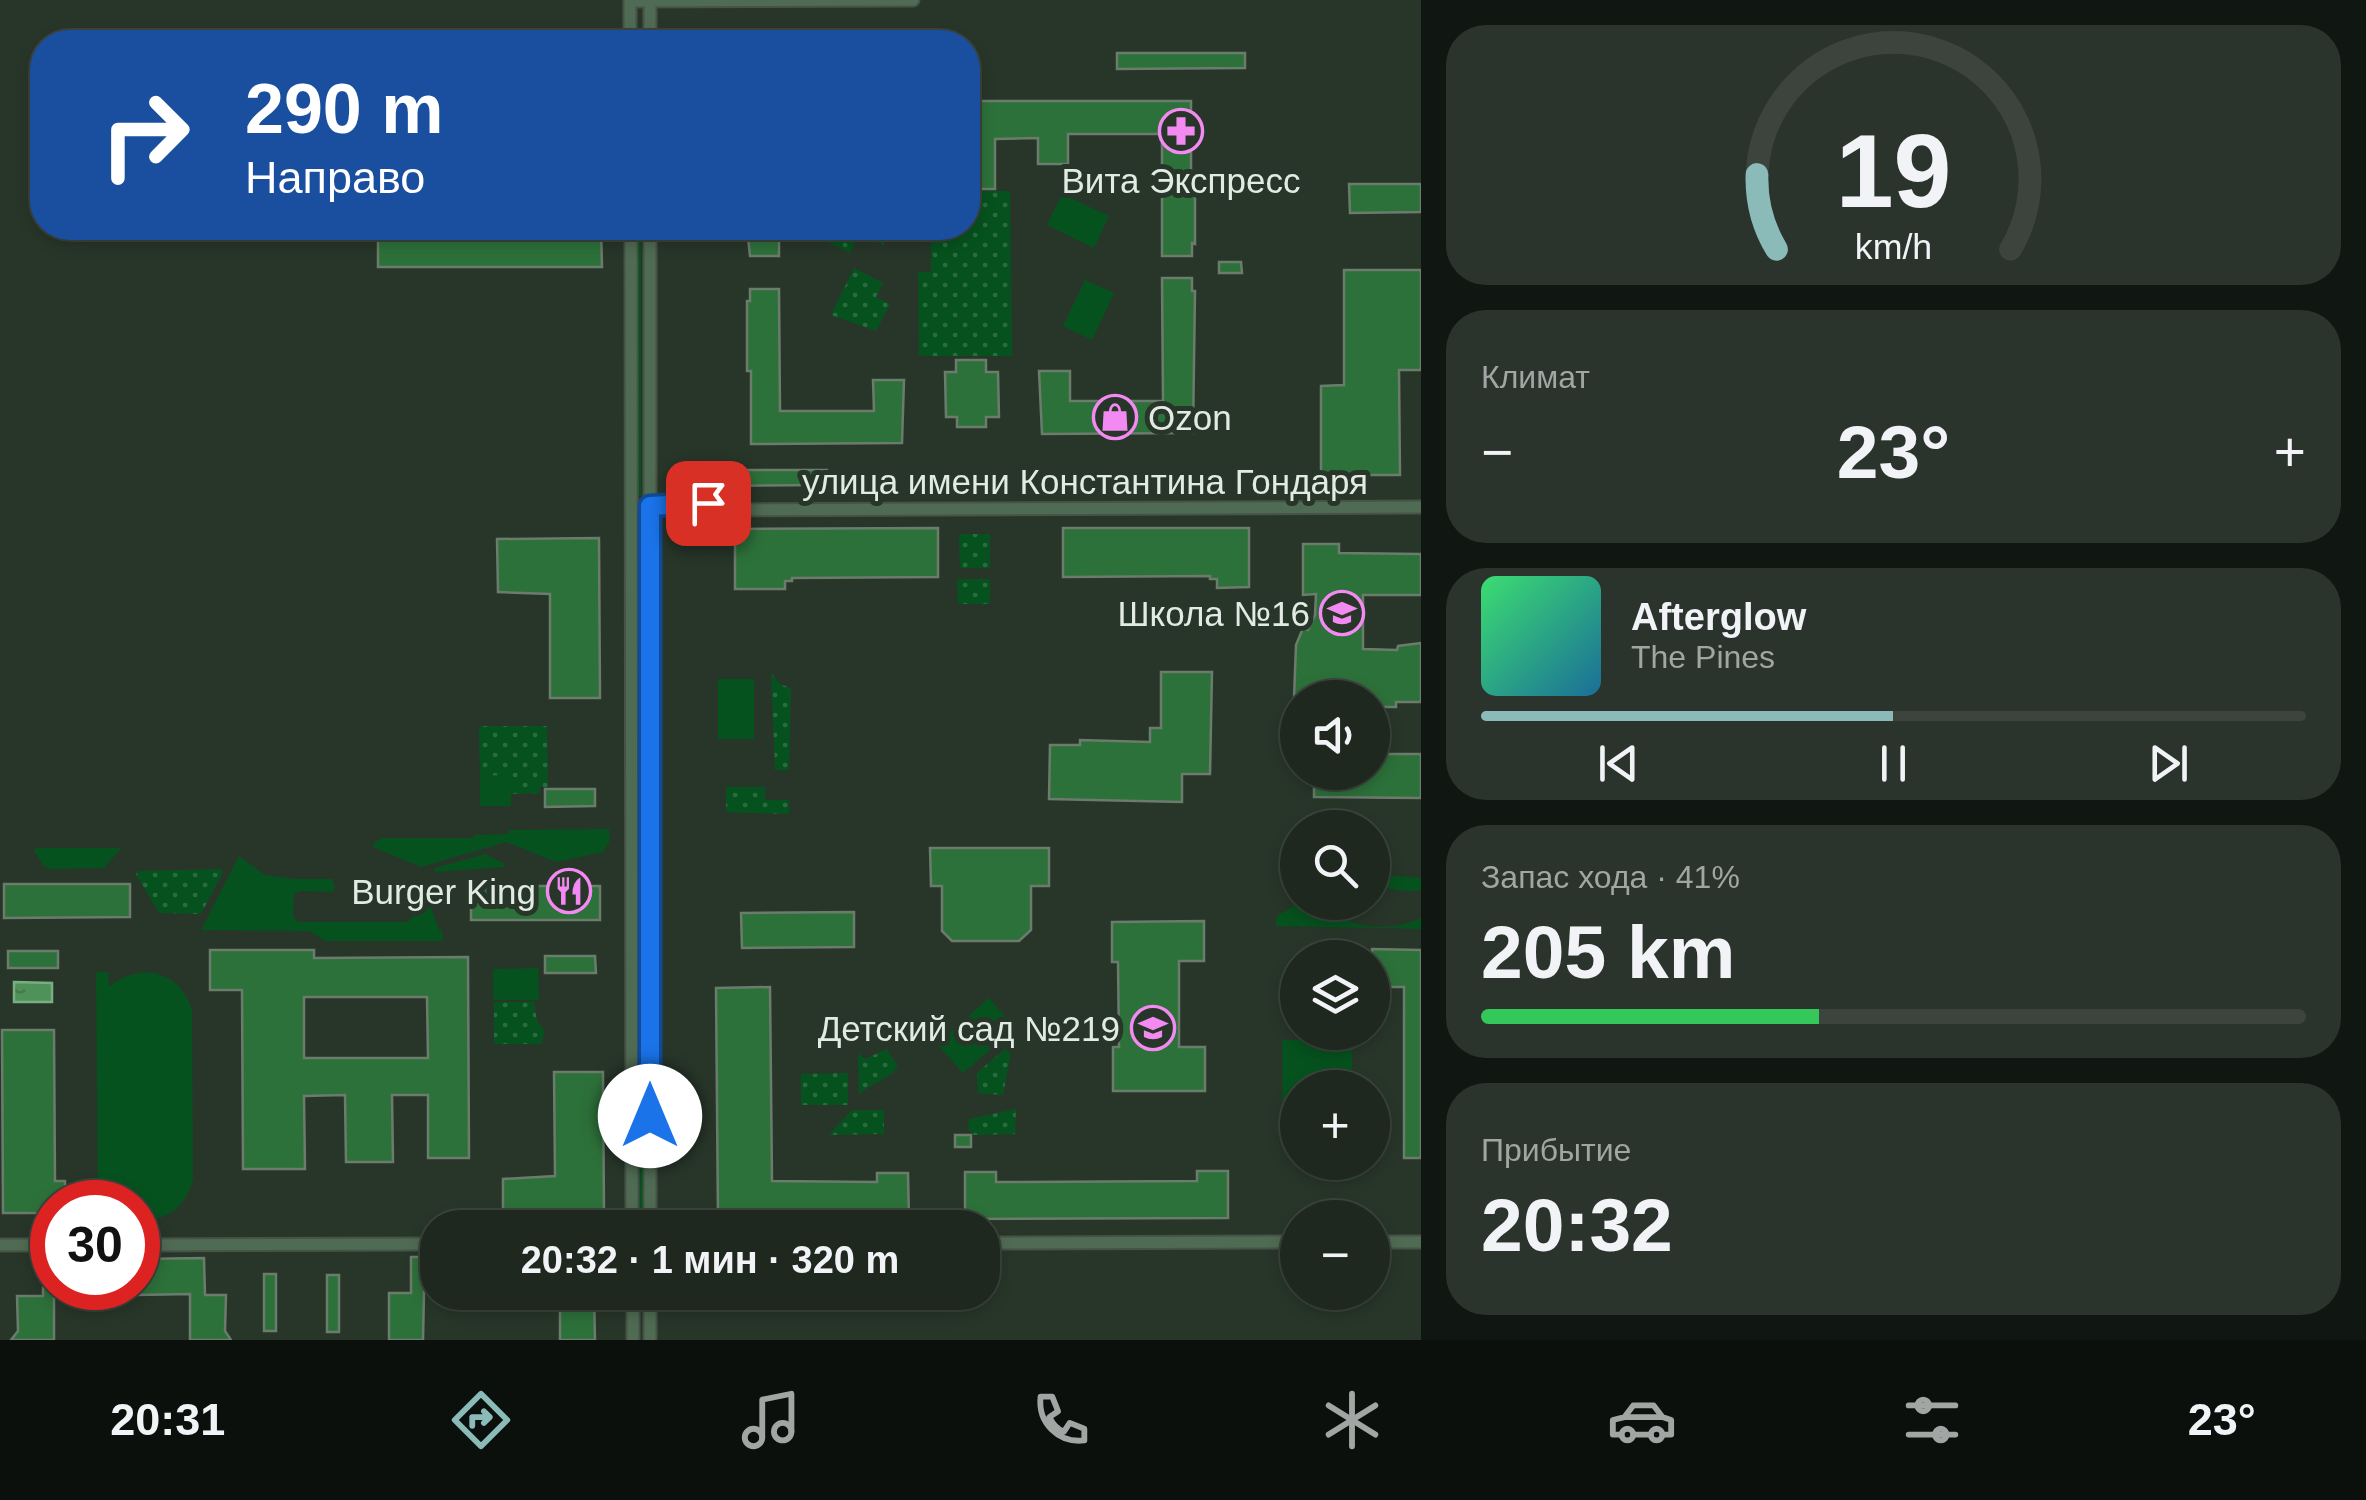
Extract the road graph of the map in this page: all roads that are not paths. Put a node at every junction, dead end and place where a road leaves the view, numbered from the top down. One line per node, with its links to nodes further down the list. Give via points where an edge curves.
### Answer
1 (650, 0): 2 (street); 3 (street, via 630,1); 4 (street)
2 (913, 0)
3 (630, 30)
4 (650, 30)
5 (631, 240): 7 (street)
6 (650, 240): 8 (street)
7 (632, 506): 8 (street, улица имени Константина Гондаря); 10 (street)
8 (650, 506): 9 (street, улица имени Константина Гондаря); 11 (street)
9 (1421, 507)
10 (632, 1210)
11 (650, 1210)
12 (1280, 1242): 15 (street)
13 (1390, 1242): 14 (street)
14 (1421, 1242)
15 (1000, 1243)
16 (420, 1244): 19 (street)
17 (0, 1245): 18 (street)
18 (30, 1245)
19 (160, 1245)
20 (633, 1310): 22 (street)
21 (650, 1310): 23 (street)
22 (633, 1340)
23 (650, 1340)

